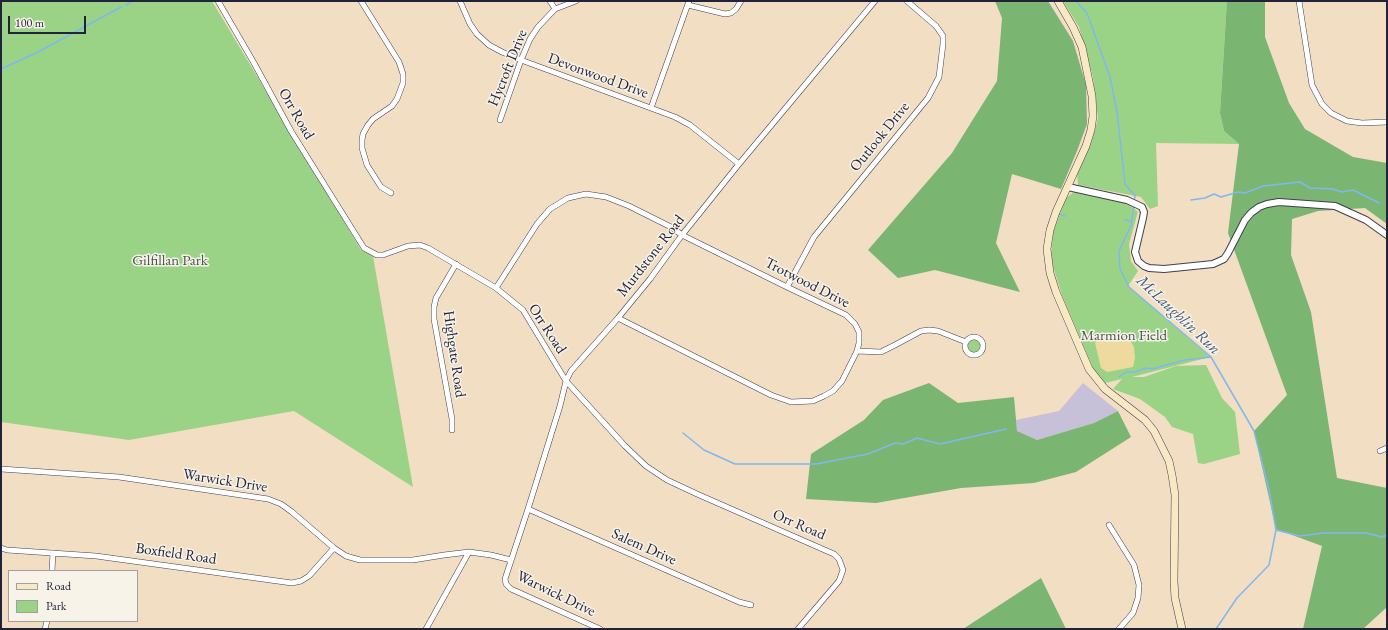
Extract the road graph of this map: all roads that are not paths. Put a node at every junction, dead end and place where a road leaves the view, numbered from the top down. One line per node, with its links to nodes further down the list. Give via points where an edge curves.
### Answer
1 (218, 1): 22 (street, Orr Road, via 292,133 364,248 383,255 408,246 420,245)
2 (361, 1): 19 (street, via 399,62 403,74 403,83 397,99 392,106 373,119 362,140 367,165 381,187)
3 (460, 1): 13 (street, Devonwood Drive, via 477,34 489,45)
4 (550, 1): 12 (street)
5 (576, 1): 12 (street, Hycroft Drive)
6 (741, 1): 11 (street, via 736,9 725,14)
7 (875, 1): 17 (street, Murdstone Road)
8 (907, 1): 23 (street, Outlook Drive, via 936,26 943,36 939,77 928,98 814,237)
9 (1058, 1): 18 (main road, via 1082,47 1093,107 1089,139)
10 (1299, 1): 16 (street, via 1312,85 1322,104 1331,113 1346,121)
11 (688, 3): 14 (street)
12 (555, 9): 13 (street, Hycroft Drive, via 530,39)
13 (521, 60): 14 (street, Devonwood Drive); 15 (street, Hycroft Drive)
14 (651, 108): 17 (street, Devonwood Drive, via 690,125)
15 (500, 120)
16 (1387, 122)
17 (739, 164): 20 (street, Murdstone Road)
18 (1068, 187): 21 (street, via 1131,201 1142,207 1144,212 1135,252 1138,261 1149,268 1212,264 1224,259 1244,220 1259,207 1279,202 1335,206 1366,220); 42 (main road, via 1050,230 1047,249 1050,273 1089,369 1105,389 1145,420 1169,461 1175,495 1174,581)
19 (391, 193)
20 (682, 235): 23 (street, Trotwood Drive); 24 (street, Trotwood Drive, via 629,206 606,197 586,194 568,198 550,209 537,224); 25 (street, Murdstone Road)
21 (1387, 235)
22 (456, 264): 24 (street, Orr Road); 29 (street, Highgate Road, via 436,298 434,307)
23 (787, 287): 27 (street, Trotwood Drive, via 846,315 856,324 859,332)
24 (496, 288): 28 (street, Orr Road, via 523,310)
25 (618, 318): 27 (street, Trotwood Drive, via 771,395 791,402 812,401 833,391 842,382); 28 (street, Murdstone Road, via 571,371)
26 (966, 342): 27 (street, via 929,330 921,331 881,352)
27 (857, 351)
28 (566, 381): 33 (street, Murdstone Road); 45 (street, Orr Road, via 646,466 673,483 834,554 839,559 843,570 839,580)
29 (452, 430)
30 (1387, 448): 31 (street)
31 (1380, 451)
32 (1, 469): 36 (street, Warwick Drive, via 119,477 268,499 292,512)
33 (528, 509): 39 (street, Murdstone Road); 41 (street, Salem Drive, via 741,604)
34 (1109, 525): 46 (street, via 1134,565 1139,585 1133,613)
35 (1, 548): 38 (street, Boxfield Road)
36 (334, 548): 37 (street, Warwick Drive, via 346,556 360,560 412,560); 38 (street, Boxfield Road, via 309,576 292,583 110,557)
37 (469, 552): 39 (street, Warwick Drive); 43 (street)
38 (53, 553): 40 (street)
39 (511, 560): 44 (street, Warwick Drive, via 505,579 511,589)
40 (52, 570)
41 (751, 605)
42 (1180, 618): 47 (main road); 48 (main road)
43 (426, 629)
44 (600, 629)
45 (798, 629)
46 (1119, 629)
47 (1182, 629)
48 (1186, 629)

